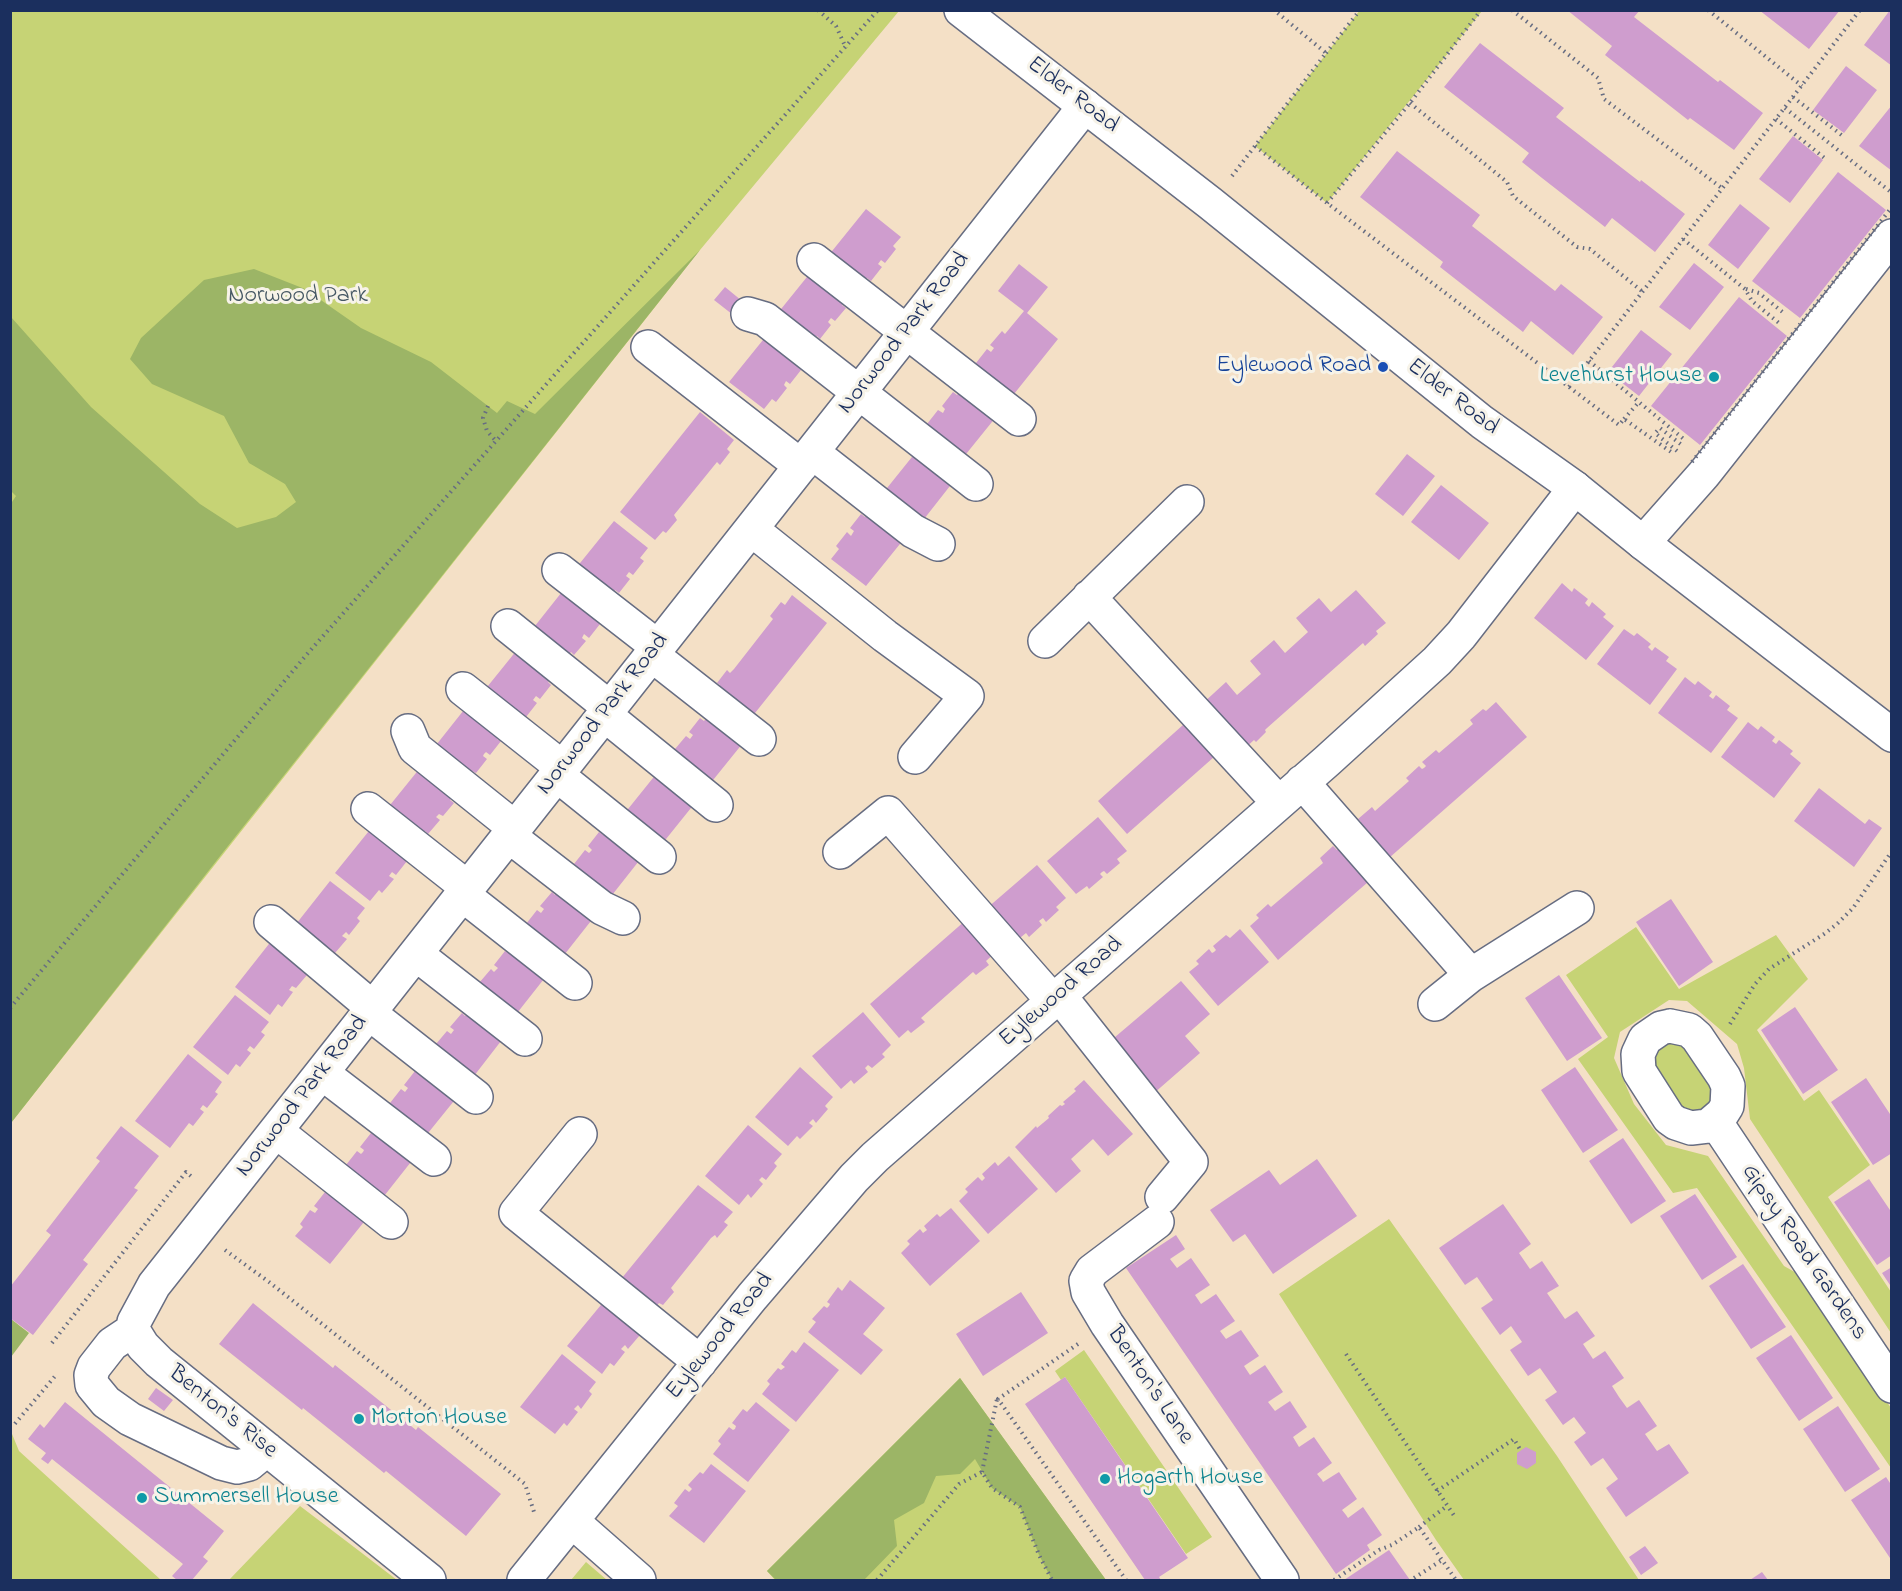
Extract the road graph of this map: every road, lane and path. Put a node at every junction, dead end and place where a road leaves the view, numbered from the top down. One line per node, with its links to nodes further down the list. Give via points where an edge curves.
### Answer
1 (818, 10): 10 (path, via 836,26)
2 (878, 10): 10 (path)
3 (961, 10): 15 (street, Elder Road)
4 (1274, 10): 11 (path)
5 (1360, 10): 11 (path)
6 (1481, 10): 14 (path)
7 (1512, 10): 22 (path, via 1598,78 1604,99)
8 (1708, 10): 12 (path)
9 (1860, 10): 12 (path)
10 (846, 48): 42 (path)
11 (1326, 53): 19 (path)
12 (1802, 86): 13 (path)
13 (1793, 97): 16 (path); 18 (path)
14 (1410, 103): 24 (path); 30 (path, via 1507,182 1513,196 1577,247 1590,249)
15 (1085, 106): 32 (street, Norwood Park Road); 46 (street, Elder Road, via 1482,422)
16 (1785, 108): 17 (path); 23 (path)
17 (1776, 119): 20 (path); 22 (path)
18 (1844, 136)
19 (1255, 146): 21 (path); 24 (path)
20 (1827, 160)
21 (1230, 179)
22 (1723, 189): 27 (path)
23 (1892, 193)
24 (1328, 203): 36 (path)
25 (1892, 207): 33 (path, bridge)
26 (1892, 236): 33 (street)
27 (1683, 239): 29 (path); 30 (path)
28 (814, 260): 32 (street)
29 (1745, 289): 33 (path, via 1760,294); 33 (path, via 1752,302)
30 (1643, 292): 35 (path)
31 (748, 314): 37 (street, via 765,319)
32 (907, 332): 37 (street, Norwood Park Road); 40 (street)
33 (1803, 335): 38 (path, bridge, via 1692,462 1655,433 1660,428 1686,449 1690,444); 49 (street, via 1695,468)
34 (648, 347): 44 (street)
35 (1589, 361): 36 (path); 38 (path)
36 (1569, 387): 41 (path, via 1619,425)
37 (859, 392): 44 (street, Norwood Park Road); 45 (street)
38 (1639, 402): 41 (path)
39 (488, 406): 42 (path, via 483,418)
40 (1019, 419)
41 (1624, 419): 43 (path)
42 (496, 441): 79 (path, via 308,653)
43 (1677, 456)
44 (807, 459): 48 (street, Norwood Park Road); 50 (street)
45 (976, 484)
46 (1575, 488): 49 (street, Elder Road); 63 (street, Eylewood Road, via 1437,661)
47 (1187, 502): 52 (street)
48 (751, 529): 55 (street, Norwood Park Road); 61 (street, via 967,696)
49 (1643, 543): 59 (street, Elder Road)
50 (938, 544)
51 (558, 570): 55 (street)
52 (1089, 597): 54 (street); 63 (street)
53 (508, 627): 57 (street)
54 (1045, 641)
55 (655, 651): 57 (street, Norwood Park Road); 60 (street)
56 (463, 688): 62 (street)
57 (607, 712): 62 (street, Norwood Park Road); 64 (street)
58 (408, 731): 66 (street, via 415,748)
59 (1892, 735)
60 (759, 739)
61 (915, 757)
62 (560, 772): 66 (street, Norwood Park Road); 69 (street)
63 (1290, 793): 75 (street); 77 (street, Eylewood Road)
64 (716, 805)
65 (368, 809): 70 (street)
66 (512, 832): 70 (street, Norwood Park Road); 72 (street, via 602,908)
67 (1892, 851): 81 (path, via 1853,908 1837,924 1762,976)
68 (840, 852): 77 (street, via 888,813)
69 (659, 857)
70 (465, 891): 74 (street, Norwood Park Road); 76 (street)
71 (1577, 908): 75 (street)
72 (622, 918)
73 (271, 922): 80 (street)
74 (416, 954): 80 (street, Norwood Park Road); 82 (street)
75 (1471, 975): 78 (street)
76 (575, 983)
77 (1056, 998): 92 (street, Benton's Lane, via 1191,1162 1159,1209 1086,1281); 96 (street, Eylewood Road, via 854,1178)
78 (1435, 1004)
79 (10, 1008)
80 (371, 1010): 83 (street, Norwood Park Road); 84 (street)
81 (1724, 1033)
82 (525, 1039)
83 (322, 1073): 86 (street, Norwood Park Road); 88 (street)
84 (476, 1096)
85 (1715, 1121): 98 (street, Gipsy Road Gardens)
86 (276, 1131): 90 (street); 91 (street, Norwood Park Road)
87 (580, 1134): 96 (street, via 516,1213)
88 (434, 1159)
89 (185, 1186): 94 (path, via 192,1177 186,1172)
90 (391, 1222)
91 (198, 1230): 93 (street, Norwood Park Road, via 154,1285); 106 (path, via 525,1484)
92 (1102, 1318): 99 (path); 118 (street, Benton's Lane)
93 (133, 1330): 101 (street, Benton's Rise, via 159,1362); 101 (street, via 112,1344 94,1366 92,1385 106,1401 130,1419 221,1463 237,1467 249,1464)
94 (52, 1343)
95 (1346, 1354): 104 (path)
96 (700, 1362): 108 (street, Eylewood Road)
97 (63, 1367): 100 (path)
98 (1892, 1386)
99 (998, 1399): 103 (path); 117 (path)
100 (10, 1425)
101 (267, 1449): 113 (street, Benton's Rise)
102 (1521, 1451): 104 (path, via 1514,1439)
103 (982, 1472): 115 (path, via 959,1484); 116 (path, via 992,1488 1020,1507)
104 (1437, 1491): 105 (path)
105 (1447, 1506): 107 (path); 109 (path)
106 (535, 1515)
107 (1455, 1517)
108 (573, 1522): 111 (street); 114 (street, Eylewood Road)
109 (1419, 1527): 110 (path); 119 (path)
110 (1442, 1560): 112 (path); 120 (path)
111 (636, 1578)
112 (1414, 1578)
113 (429, 1581)
114 (524, 1581)
115 (877, 1581)
116 (1052, 1581)
117 (1126, 1581)
118 (1282, 1581)
119 (1334, 1581)
120 (1456, 1581)

